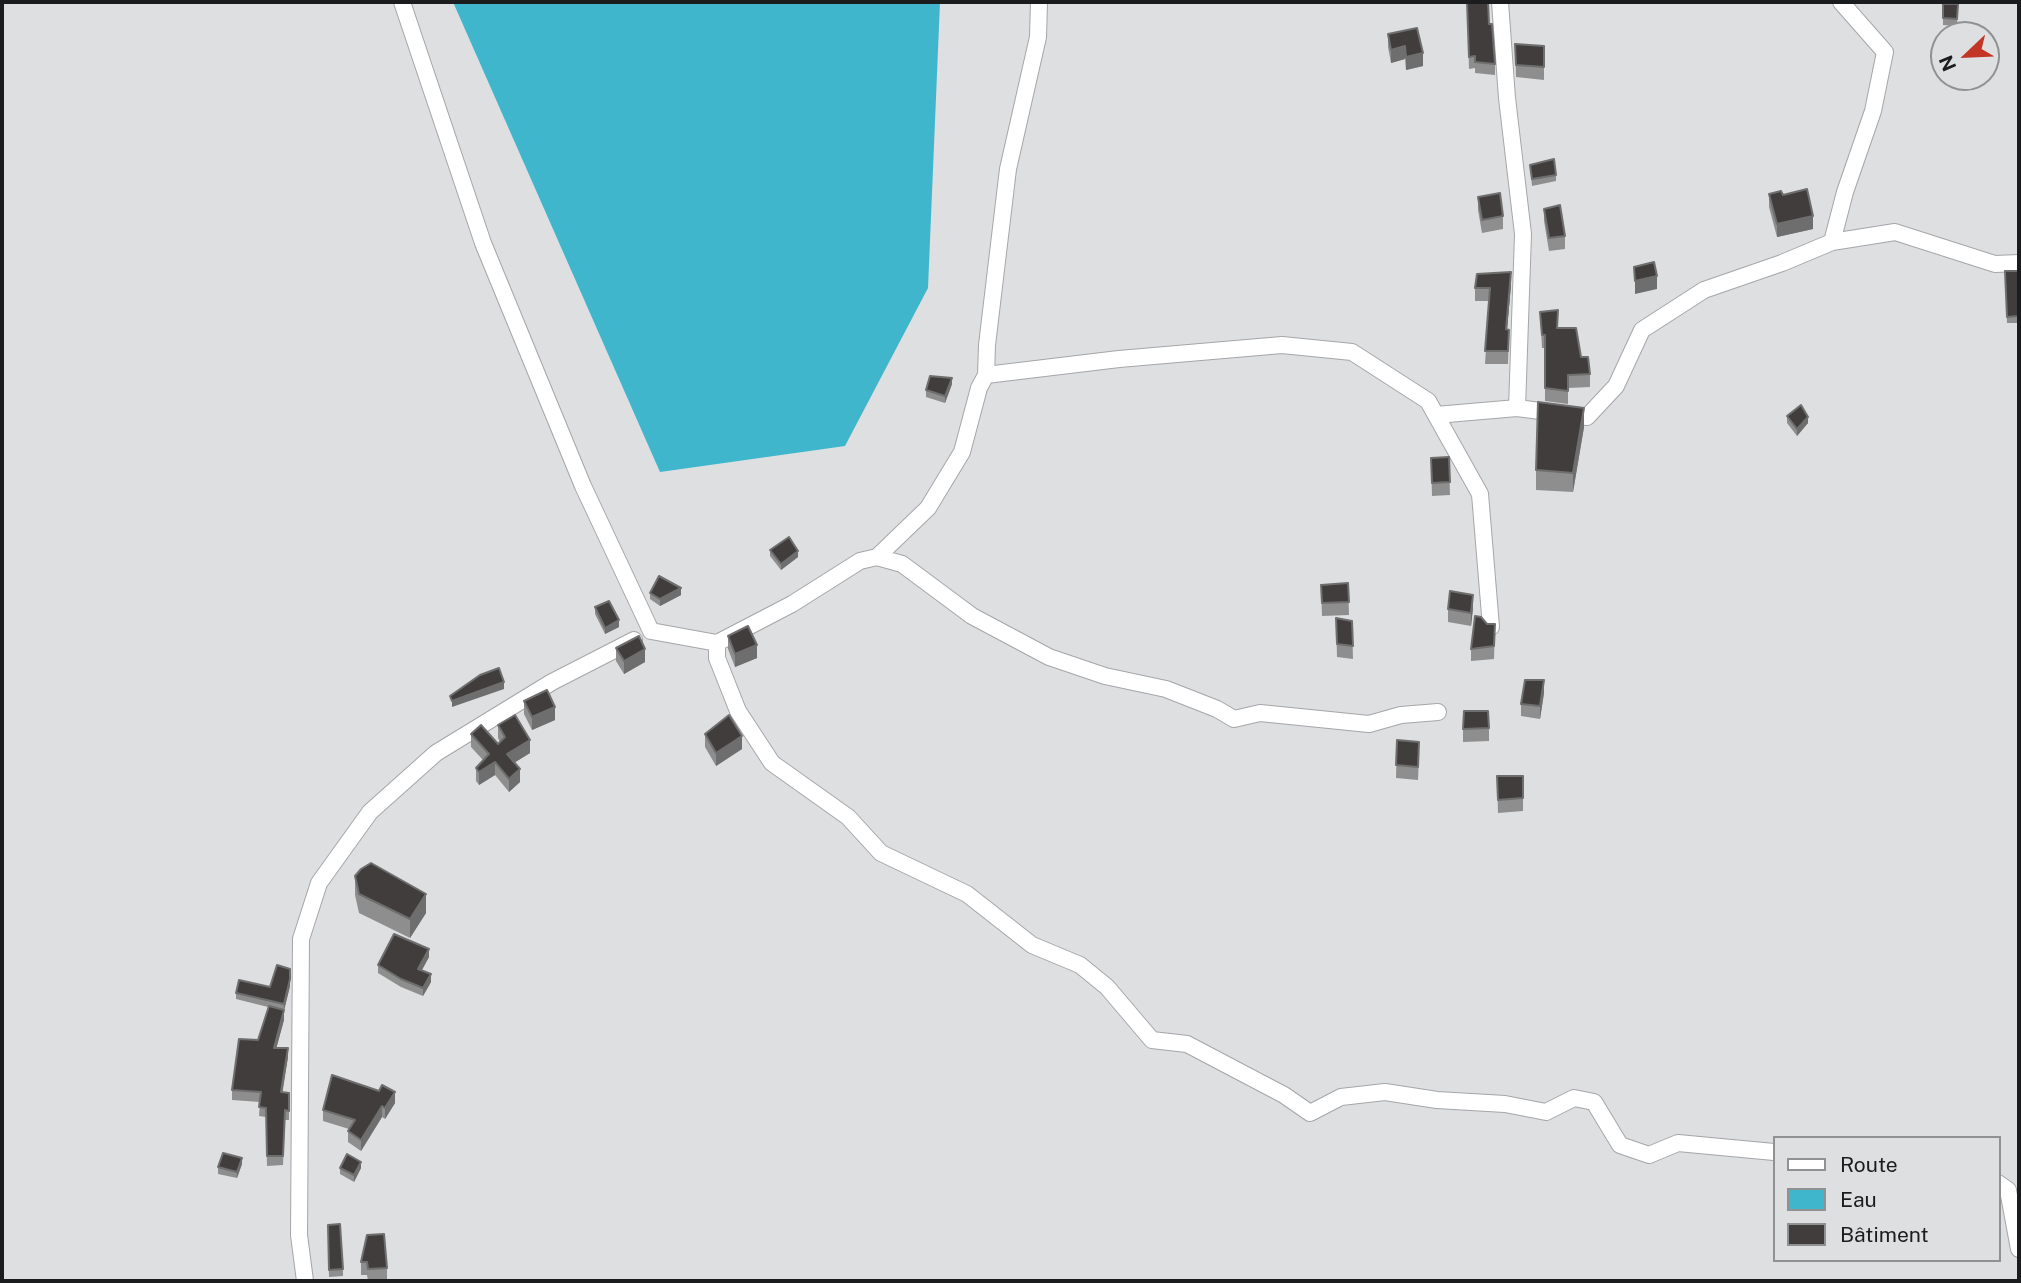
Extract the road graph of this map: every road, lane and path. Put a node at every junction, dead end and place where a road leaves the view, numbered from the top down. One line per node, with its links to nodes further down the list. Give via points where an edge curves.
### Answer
1 (402, 2): 12 (street, via 484,243 583,486)
2 (1039, 2): 7 (street, via 1038,37 1008,169)
3 (1500, 2): 8 (street, via 1523,234)
4 (1841, 2): 5 (street, via 1885,52 1873,111)
5 (1832, 242): 6 (street, via 1895,232 1994,264); 8 (street, via 1704,290 1642,330 1616,386 1587,417)
6 (2019, 263)
7 (986, 375): 9 (street, via 1282,345 1352,352 1428,401); 10 (street, via 962,452 928,508)
8 (1517, 408): 9 (street)
9 (1436, 415): 11 (street, via 1480,494)
10 (877, 557): 13 (street, via 860,561); 14 (street, via 902,564 972,616 1049,657 1105,676 1166,689 1234,719 1260,713 1368,724)
11 (1491, 627)
12 (651, 631): 13 (street); 18 (street, via 552,681 436,753 370,812 319,883 302,939 299,1235)
13 (717, 643): 15 (street, via 738,712 772,763 848,817 881,853 967,894 1032,945 1080,965 1107,987 1152,1040 1187,1044 1310,1112 1341,1097 1385,1092 1546,1112 1574,1098 1594,1102 1620,1145 1649,1155 1678,1143)
14 (1438, 712)
15 (1772, 1152)
16 (2000, 1185): 17 (street, via 2008,1191)
17 (2019, 1248)
18 (305, 1281)

